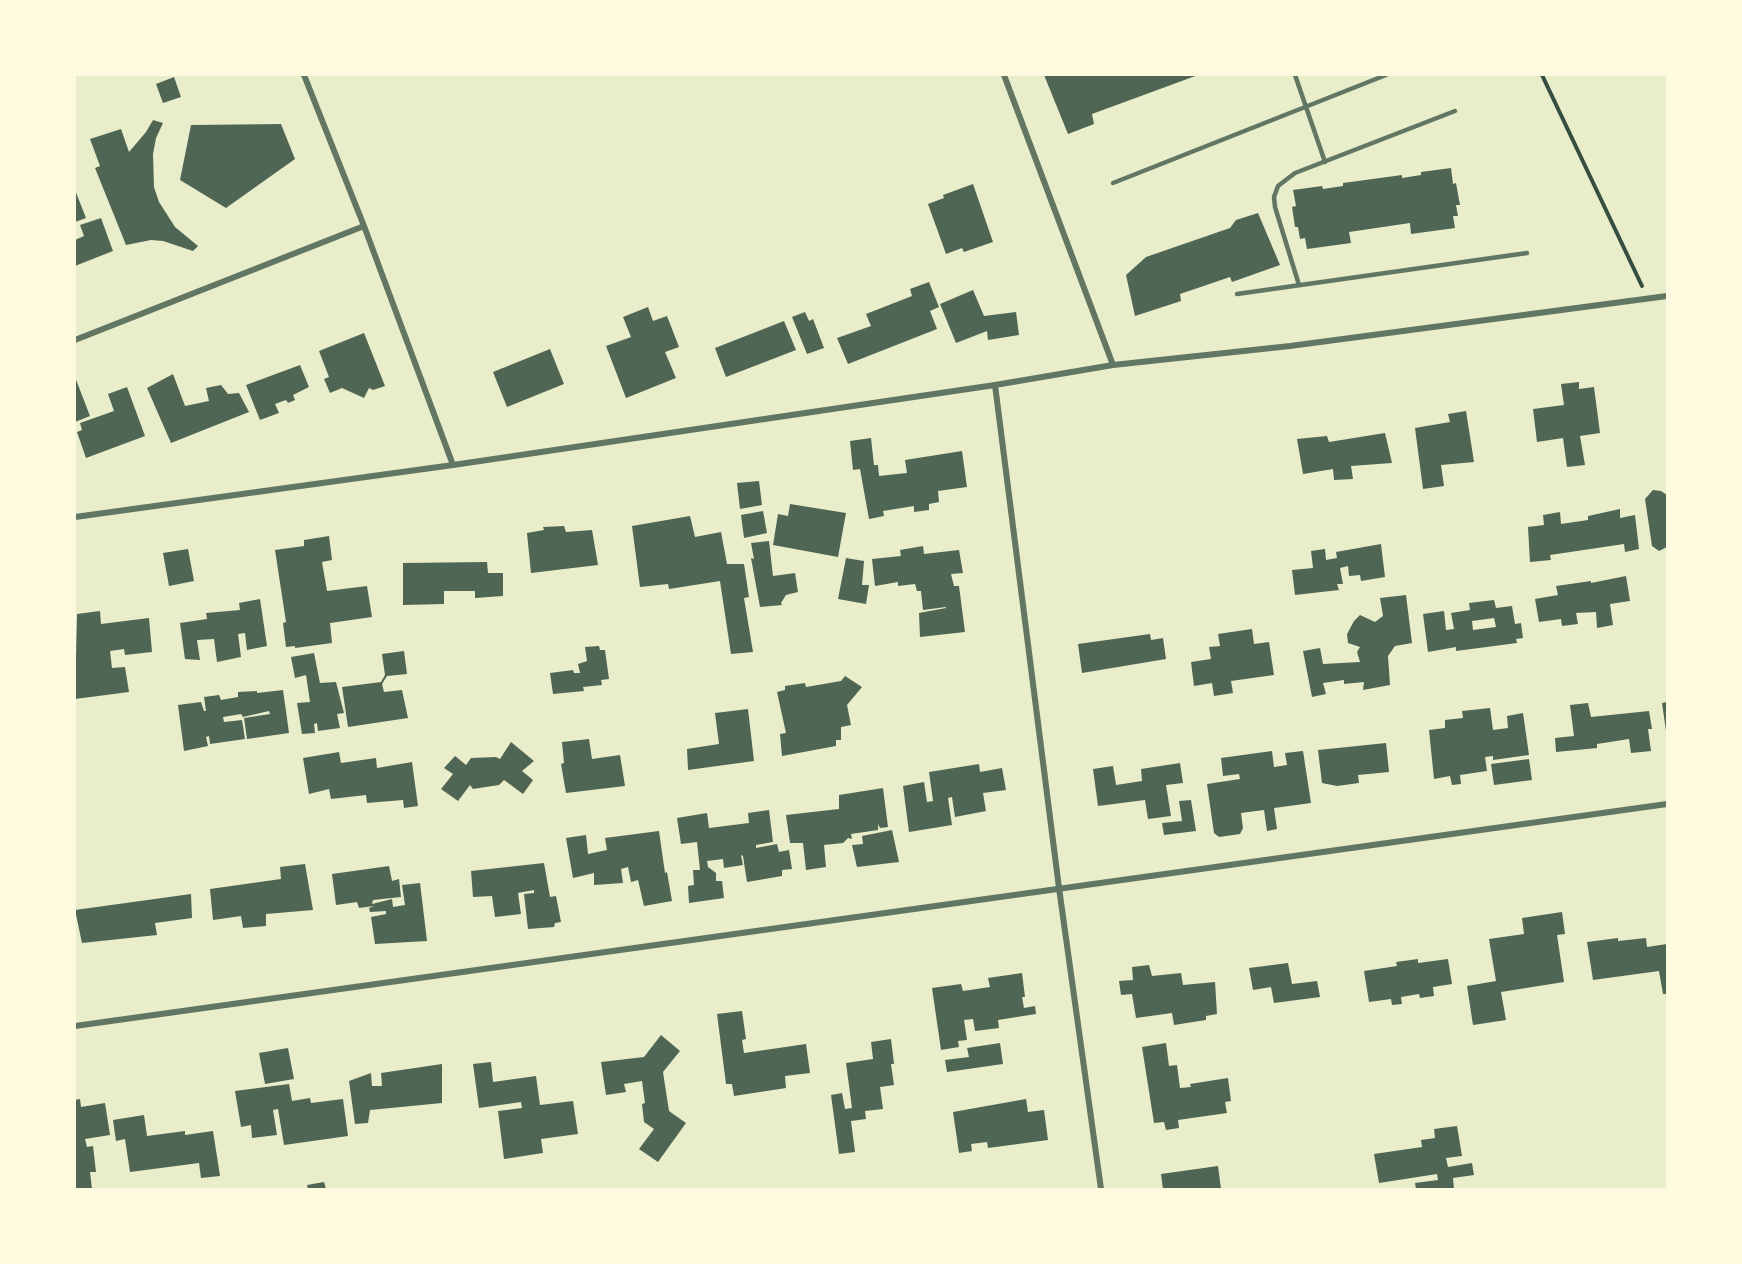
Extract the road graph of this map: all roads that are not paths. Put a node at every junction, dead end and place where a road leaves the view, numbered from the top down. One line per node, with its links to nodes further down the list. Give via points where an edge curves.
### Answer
1 (304, 75): 9 (street)
2 (1004, 75): 15 (street)
3 (1295, 75): 5 (lane)
4 (1386, 75): 5 (lane)
5 (1305, 107): 7 (lane); 8 (lane)
6 (1455, 111): 7 (lane)
7 (1325, 162): 11 (lane, via 1295,173 1278,186 1274,197)
8 (1113, 183)
9 (364, 226): 14 (street); 17 (street)
10 (1527, 254): 11 (lane)
11 (1299, 285): 12 (lane)
12 (1237, 294)
13 (1667, 296): 15 (street, via 1290,346)
14 (75, 340)
15 (1113, 365): 16 (street)
16 (995, 385): 17 (street); 20 (street)
17 (453, 465): 18 (street)
18 (75, 517)
19 (1667, 804): 20 (street)
20 (1059, 888): 21 (street); 22 (street)
21 (75, 1026)
22 (1101, 1189)

